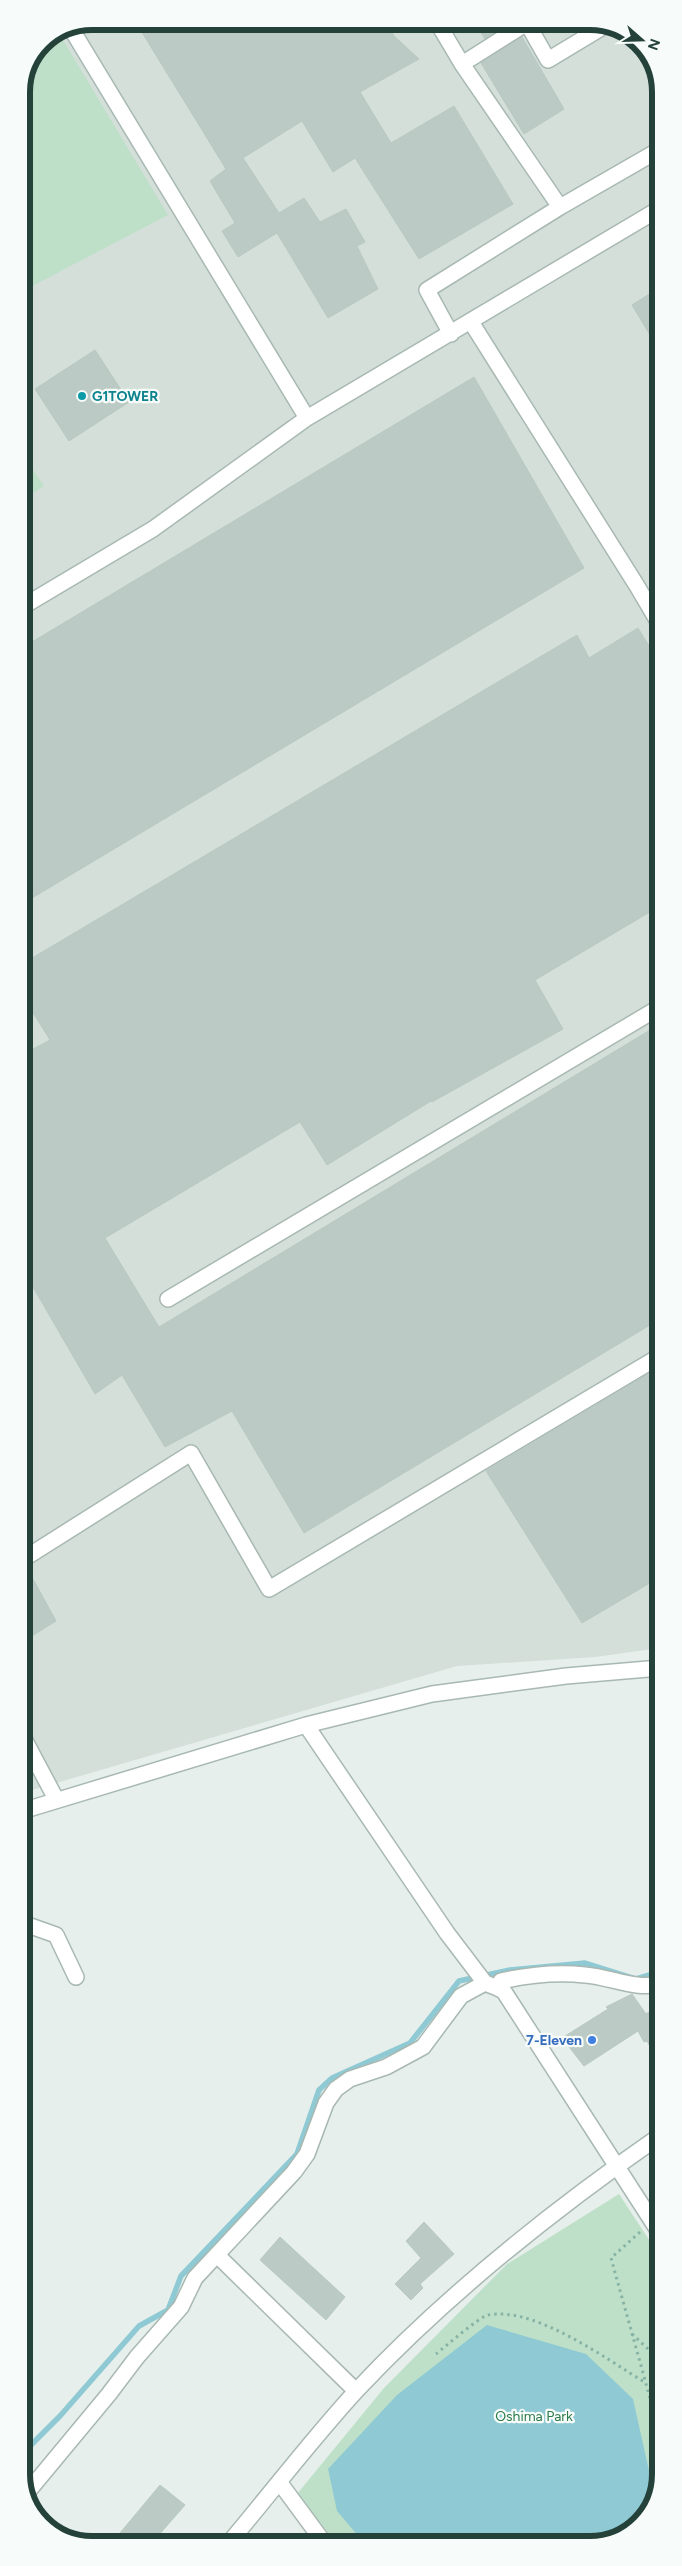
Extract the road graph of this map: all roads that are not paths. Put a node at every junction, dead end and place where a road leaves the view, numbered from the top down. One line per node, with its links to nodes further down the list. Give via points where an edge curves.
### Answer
1 (442, 30): 6 (street)
2 (516, 30): 6 (street)
3 (531, 30): 4 (street, via 548,60)
4 (597, 30)
5 (74, 33): 12 (street)
6 (462, 64): 8 (street)
7 (652, 154): 8 (street)
8 (560, 208): 11 (street, via 427,290)
9 (652, 213): 10 (street)
10 (471, 322): 11 (street); 14 (street)
11 (452, 334): 12 (street)
12 (307, 418): 13 (street, via 153,529)
13 (30, 602)
14 (652, 611)
15 (652, 1013): 16 (street)
16 (168, 1300)
17 (652, 1361): 18 (street, via 269,1589 190,1454)
18 (30, 1555)
19 (652, 1669): 20 (street, via 566,1676 432,1694)
20 (306, 1725): 22 (street); 26 (street, via 446,1933)
21 (30, 1750): 22 (street)
22 (56, 1799): 23 (street)
23 (30, 1808)
24 (30, 1926): 25 (street, via 56,1935)
25 (76, 1977)
26 (484, 1982): 28 (street); 32 (street, via 461,1996 423,2047 386,2068 350,2079 336,2089 326,2103 308,2154)
27 (652, 1986): 28 (street, via 585,1975 524,1976 501,1981)
28 (499, 1989): 30 (street)
29 (652, 2141): 30 (street)
30 (615, 2166): 31 (street); 33 (street, via 499,2257 419,2328)
31 (652, 2222)
32 (217, 2255): 33 (street); 35 (street, via 195,2278 182,2307 137,2357)
33 (356, 2391): 34 (street)
34 (280, 2482): 36 (street); 37 (street)
35 (31, 2488)
36 (235, 2536)
37 (319, 2536)

